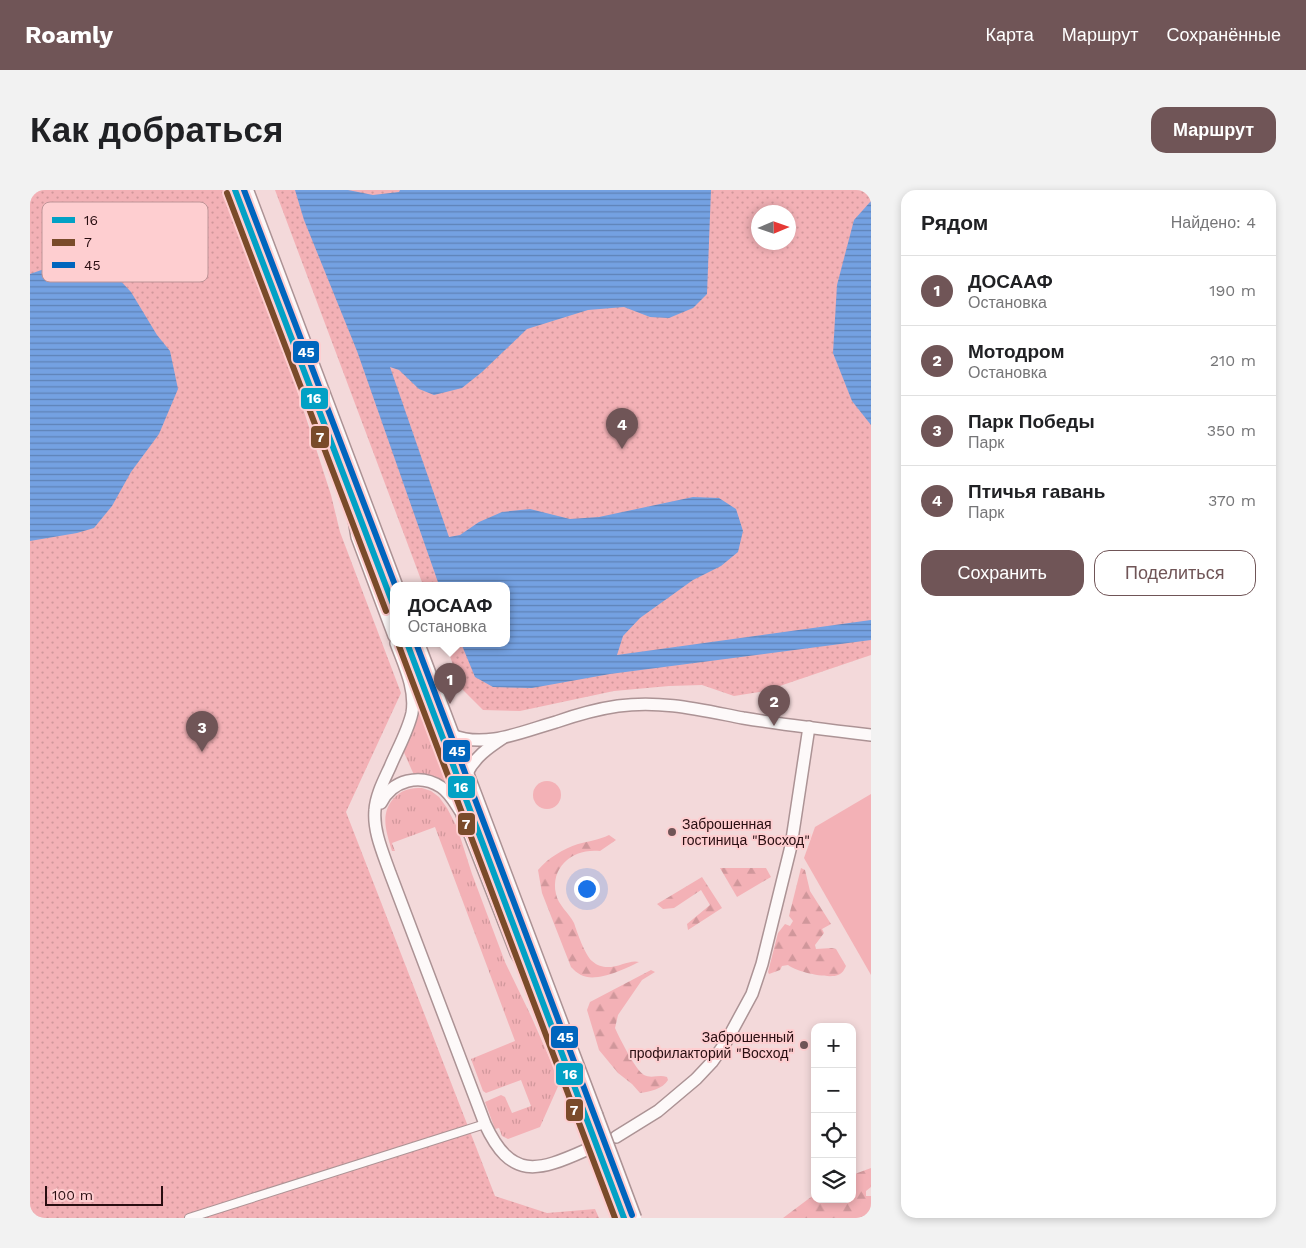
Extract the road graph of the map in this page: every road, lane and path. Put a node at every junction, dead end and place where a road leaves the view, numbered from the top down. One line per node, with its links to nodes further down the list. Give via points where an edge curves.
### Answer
1 (235, 190): 3 (main road)
2 (247, 190): 4 (main road)
3 (349, 490): 5 (main road); 6 (street, via 357,537)
4 (395, 582)
5 (390, 598)
6 (390, 625)
7 (397, 647): 15 (street, via 411,685 412,714 376,800)
8 (409, 647): 16 (main road)
9 (419, 647): 11 (main road)
10 (810, 727): 12 (street); 13 (street, via 653,703 606,708); 19 (street, via 792,846 762,964 748,1001 726,1042 696,1079 658,1111)
11 (452, 735): 13 (street, via 473,740); 14 (main road)
12 (871, 735)
13 (504, 737): 14 (street, via 471,763)
14 (467, 773): 17 (main road)
15 (376, 827): 16 (street, via 382,801 396,785 408,780 423,780 447,793 460,812 516,953); 18 (street, via 390,873)
16 (537, 988): 17 (main road)
17 (591, 1116): 22 (main road, bridge); 23 (main road, bridge)
18 (485, 1124): 20 (street, via 501,1152 518,1164 551,1164); 21 (street)
19 (616, 1137)
20 (586, 1150)
21 (189, 1218)
22 (624, 1218)
23 (635, 1218)

